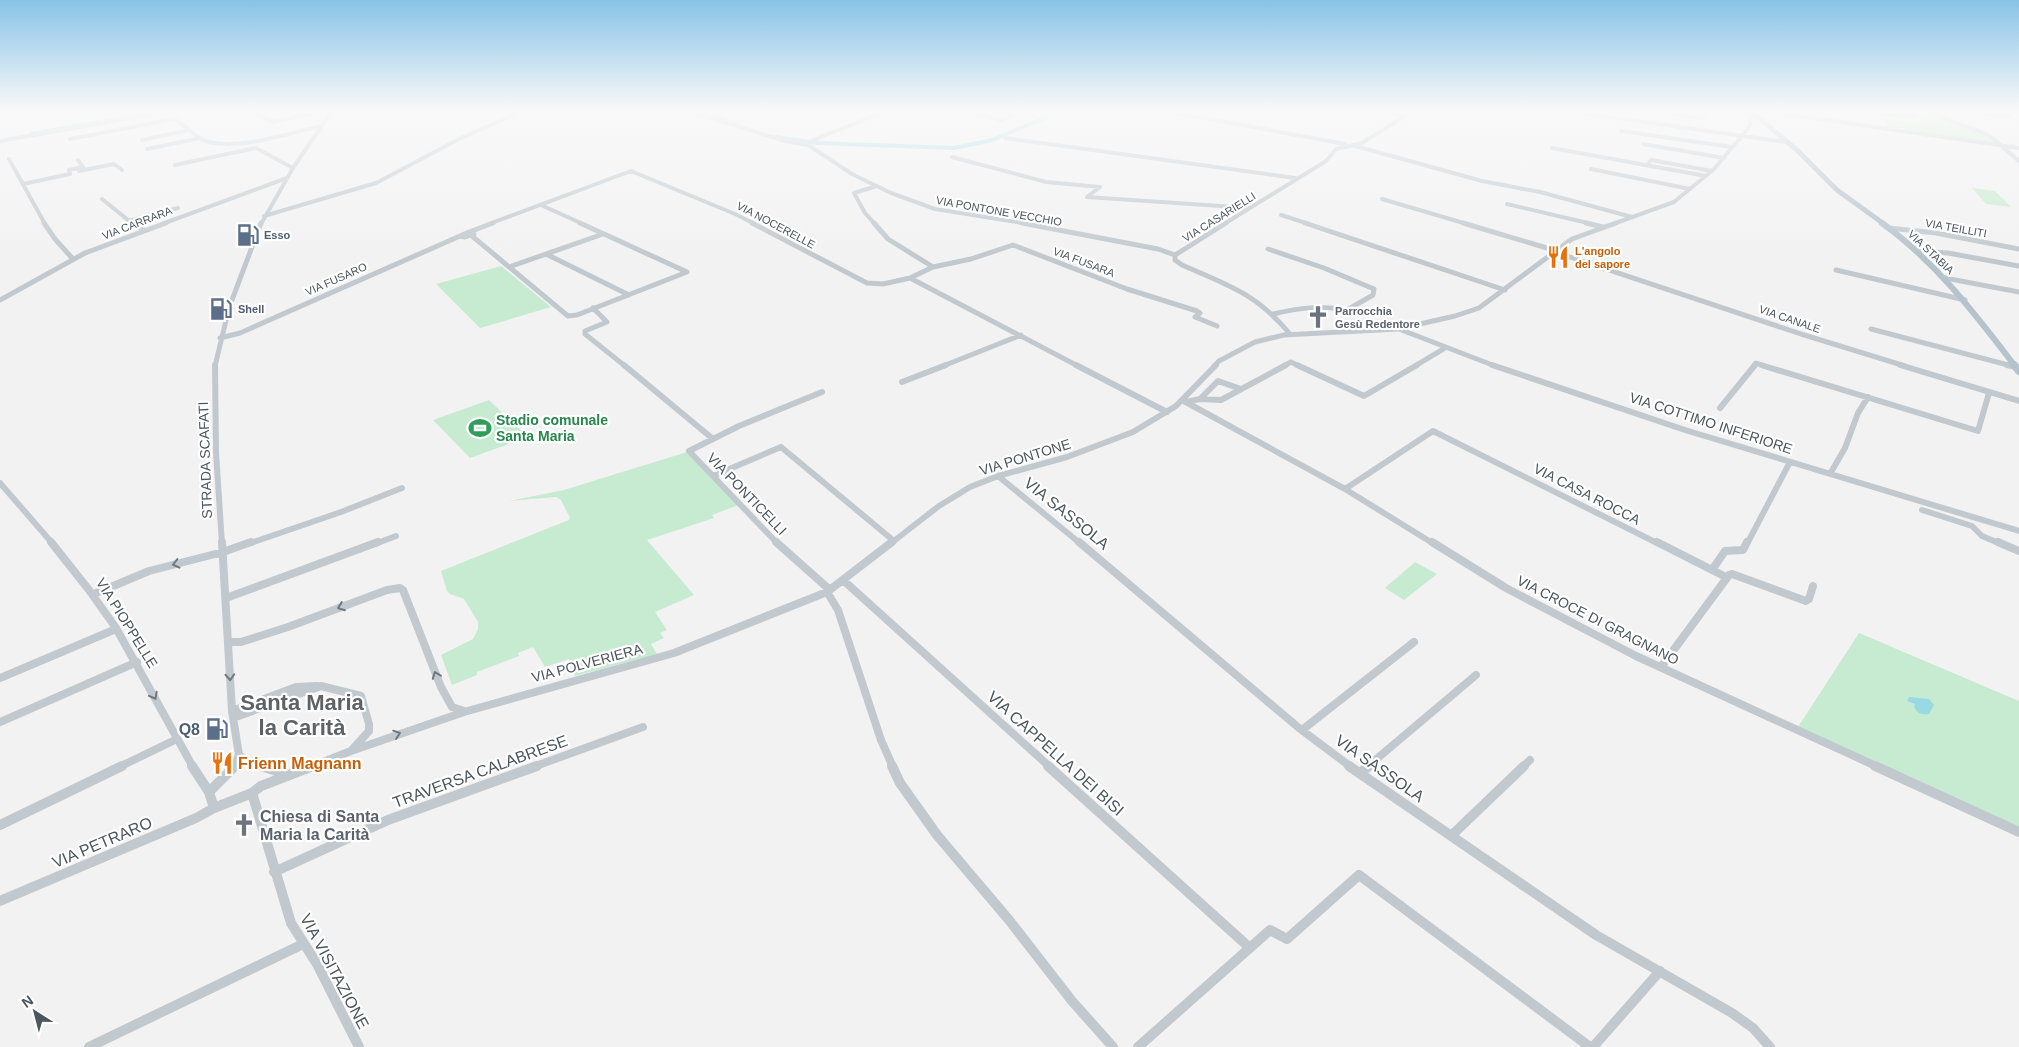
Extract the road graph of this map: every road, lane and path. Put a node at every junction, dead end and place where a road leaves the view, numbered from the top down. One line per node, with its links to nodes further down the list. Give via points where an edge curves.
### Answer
1 (9, 159): 26 (street)
2 (78, 160): 22 (street, via 83,166 69,170)
3 (196, 160): 15 (street)
4 (276, 160): 17 (street)
5 (299, 160): 17 (street, STRADA SCAFATI)
6 (419, 160): 36 (street, via 376,183)
7 (833, 160): 27 (street, VIA PONTONE VECCHIO)
8 (963, 160): 34 (street, via 1046,182 1099,186 1087,197)
9 (1164, 160): 25 (street)
10 (1326, 160): 25 (street, VIA CASARIELLI)
11 (1404, 160): 37 (street)
12 (1618, 160): 16 (street)
13 (1722, 160): 20 (street)
14 (1805, 160): 40 (main road, VIA STABIA, via 1837,190)
15 (175, 164)
16 (1647, 165): 20 (street, via 1651,160); 23 (street)
17 (293, 168): 24 (street, STRADA SCAFATI)
18 (1591, 169): 28 (street)
19 (122, 170): 22 (street, via 114,164)
20 (1712, 171): 23 (street)
21 (634, 172): 32 (street, VIA FUSARO, via 601,181); 55 (street, VIA NOCERELLE, via 735,214 867,283)
22 (71, 173): 26 (street)
23 (1706, 176): 28 (street)
24 (287, 178): 36 (street, STRADA SCAFATI); 41 (street, VIA CARRARA)
25 (1296, 178): 34 (street, VIA CASARIELLI)
26 (23, 184): 50 (street, via 64,252)
27 (877, 186): 49 (street, VIA PONTONE VECCHIO, via 934,209 1129,243); 53 (street, via 854,195 865,213 888,239)
28 (1690, 189): 37 (street, via 1674,202)
29 (102, 199): 38 (street)
30 (1382, 199): 47 (street, VIA CANALE)
31 (1507, 204): 39 (street)
32 (541, 205): 42 (street, VIA FUSARO); 43 (street)
33 (178, 208): 38 (street)
34 (1250, 208): 49 (street, VIA CASARIELLI)
35 (1281, 215): 57 (street)
36 (264, 216): 69 (street, STRADA SCAFATI)
37 (1633, 217): 39 (street)
38 (128, 221): 41 (street)
39 (1604, 227): 47 (street, via 1572,239)
40 (1890, 228): 45 (street, VIA TEILLITI); 46 (main road, VIA STABIA)
41 (144, 230): 50 (street, VIA CARRARA)
42 (470, 234): 52 (street); 69 (street, VIA FUSARO, via 240,333)
43 (603, 234): 48 (street); 59 (street, via 687,272)
44 (1268, 249): 63 (street, via 1374,289 1372,295 1347,310 1327,306 1302,307)
45 (2019, 249)
46 (1917, 251): 51 (street, via 1948,253); 56 (main road, VIA STABIA)
47 (1556, 252): 57 (street); 75 (street, VIA CANALE)
48 (546, 254): 52 (street); 59 (street)
49 (1175, 255): 63 (street, via 1175,260 1182,265 1244,293)
50 (73, 259): 60 (street, VIA CARRARA)
51 (2019, 266)
52 (510, 267): 62 (street, via 566,316 575,316)
53 (933, 267): 55 (street, VIA NOCERELLE); 64 (street, VIA FUSARA, via 1013,245 1128,289 1197,311 1200,313 1195,317)
54 (1836, 270): 61 (street)
55 (910, 278): 68 (street)
56 (1945, 278): 58 (street); 61 (main road, VIA STABIA)
57 (1505, 290): 65 (street, via 1470,312)
58 (2019, 292)
59 (629, 295): 62 (street)
60 (0, 300)
61 (1965, 300): 71 (main road, VIA STABIA)
62 (593, 308): 82 (street, via 607,322 585,331 585,334)
63 (1273, 314): 67 (street)
64 (1217, 326)
65 (1398, 329): 67 (street, VIA PONTONE); 70 (street, VIA COTTIMO INFERIORE)
66 (1871, 329): 71 (street)
67 (1290, 334): 78 (street, VIA PONTONE, via 1262,339 1229,354 1203,376)
68 (1021, 335): 72 (street); 81 (street)
69 (220, 338): 95 (street, STRADA SCAFATI, via 215,364 216,452)
70 (1445, 348): 73 (street, via 1364,396 1291,362); 83 (street, VIA COTTIMO INFERIORE, via 1685,430)
71 (2018, 369)
72 (902, 382)
73 (1241, 389): 77 (street, via 1220,400); 77 (street, via 1218,381)
74 (822, 392): 82 (street, VIA PONTICELLI)
75 (1989, 393): 76 (street, via 1978,432); 79 (street, VIA CANALE)
76 (1868, 398): 80 (street, via 1757,363); 84 (street)
77 (1200, 399): 78 (street)
78 (1184, 401): 81 (street, VIA PONTONE); 89 (street, VIA CROCE DI GRAGNANO)
79 (2019, 401)
80 (1720, 408)
81 (1167, 412): 86 (street, VIA PONTONE, via 1113,441 1067,458)
82 (713, 439): 85 (street, VIA PONTICELLI, via 689,451)
83 (1790, 462): 84 (street, VIA COTTIMO INFERIORE); 96 (street, via 1742,550 1725,551)
84 (1830, 474): 91 (street, VIA COTTIMO INFERIORE)
85 (713, 476): 93 (street, via 781,447); 100 (street, VIA PONTICELLI)
86 (998, 476): 93 (street, VIA PONTONE, via 970,487 939,506); 116 (street, VIA SASSOLA)
87 (0, 483): 101 (street, VIA PIOPPELLE)
88 (402, 488): 95 (street)
89 (1345, 489): 96 (street, VIA CASA ROCCA, via 1433,431); 107 (street, VIA CROCE DI GRAGNANO, via 1506,588)
90 (1922, 510): 94 (street, via 1972,526 1982,536)
91 (2019, 532)
92 (396, 536): 102 (street)
93 (894, 541): 98 (street, VIA PONTONE)
94 (2019, 551)
95 (223, 552): 101 (street, one-way to 101, via 149,571); 102 (street, STRADA SCAFATI)
96 (1712, 570): 97 (street, VIA CASA ROCCA)
97 (1726, 577): 99 (street, VIA CASA ROCCA, via 1732,574 1806,601); 107 (street)
98 (843, 580): 100 (street, VIA PONTONE); 132 (street, VIA CAPPELLA DEI BISI)
99 (1813, 586)
100 (828, 591): 111 (street, VIA POLVERIERA, via 667,655); 136 (street, via 838,610 881,740 900,783 937,835)
101 (94, 594): 103 (street, VIA PIOPPELLE)
102 (226, 598): 104 (street, STRADA SCAFATI)
103 (116, 629): 106 (street, VIA PIOPPELLE); 109 (street)
104 (228, 642): 110 (street, one-way to 104, via 400,588 241,642); 112 (street, STRADA SCAFATI, one-way to 112)
105 (1414, 642): 116 (street)
106 (137, 662): 114 (street); 117 (street, VIA PIOPPELLE, one-way to 117)
107 (1661, 667): 127 (street, VIA CROCE DI GRAGNANO)
108 (1476, 675): 121 (street)
109 (0, 678)
110 (452, 707): 111 (street); 113 (street)
111 (464, 712): 113 (street, VIA POLVERIERA)
112 (232, 715): 118 (street, via 321,686 352,692 361,696 370,724 369,731); 119 (street, STRADA SCAFATI)
113 (444, 718): 118 (street, VIA POLVERIERA, one-way to 113)
114 (0, 722)
115 (642, 727): 129 (street, TRAVERSA CALABRESE, via 388,820)
116 (1302, 730): 121 (street, VIA SASSOLA)
117 (177, 739): 123 (street, VIA PIOPPELLE); 126 (street)
118 (351, 751): 122 (street, VIA POLVERIERA)
119 (239, 754): 122 (street, via 250,762); 123 (street, via 232,770)
120 (1530, 760): 128 (street)
121 (1360, 773): 128 (street, VIA SASSOLA)
122 (289, 775): 124 (street, VIA PETRARO)
123 (210, 792): 125 (street, VIA PIOPPELLE)
124 (252, 793): 125 (street, VIA PETRARO); 129 (street, VIA VISITAZIONE)
125 (214, 808): 130 (street, VIA PETRARO)
126 (0, 825)
127 (2019, 832)
128 (1452, 835): 133 (street, VIA SASSOLA, via 1574,920)
129 (274, 872): 131 (street, VIA VISITAZIONE, via 291,923)
130 (0, 901)
131 (303, 944): 134 (street); 135 (street, VIA VISITAZIONE, via 317,964)
132 (1250, 948): 137 (street); 138 (street, via 1270,930 1287,939 1359,875)
133 (1660, 971): 138 (street); 139 (street, VIA SASSOLA, via 1732,1013)
134 (89, 1047)
135 (359, 1047)
136 (1113, 1047)
137 (1138, 1047)
138 (1592, 1047)
139 (1770, 1047)

